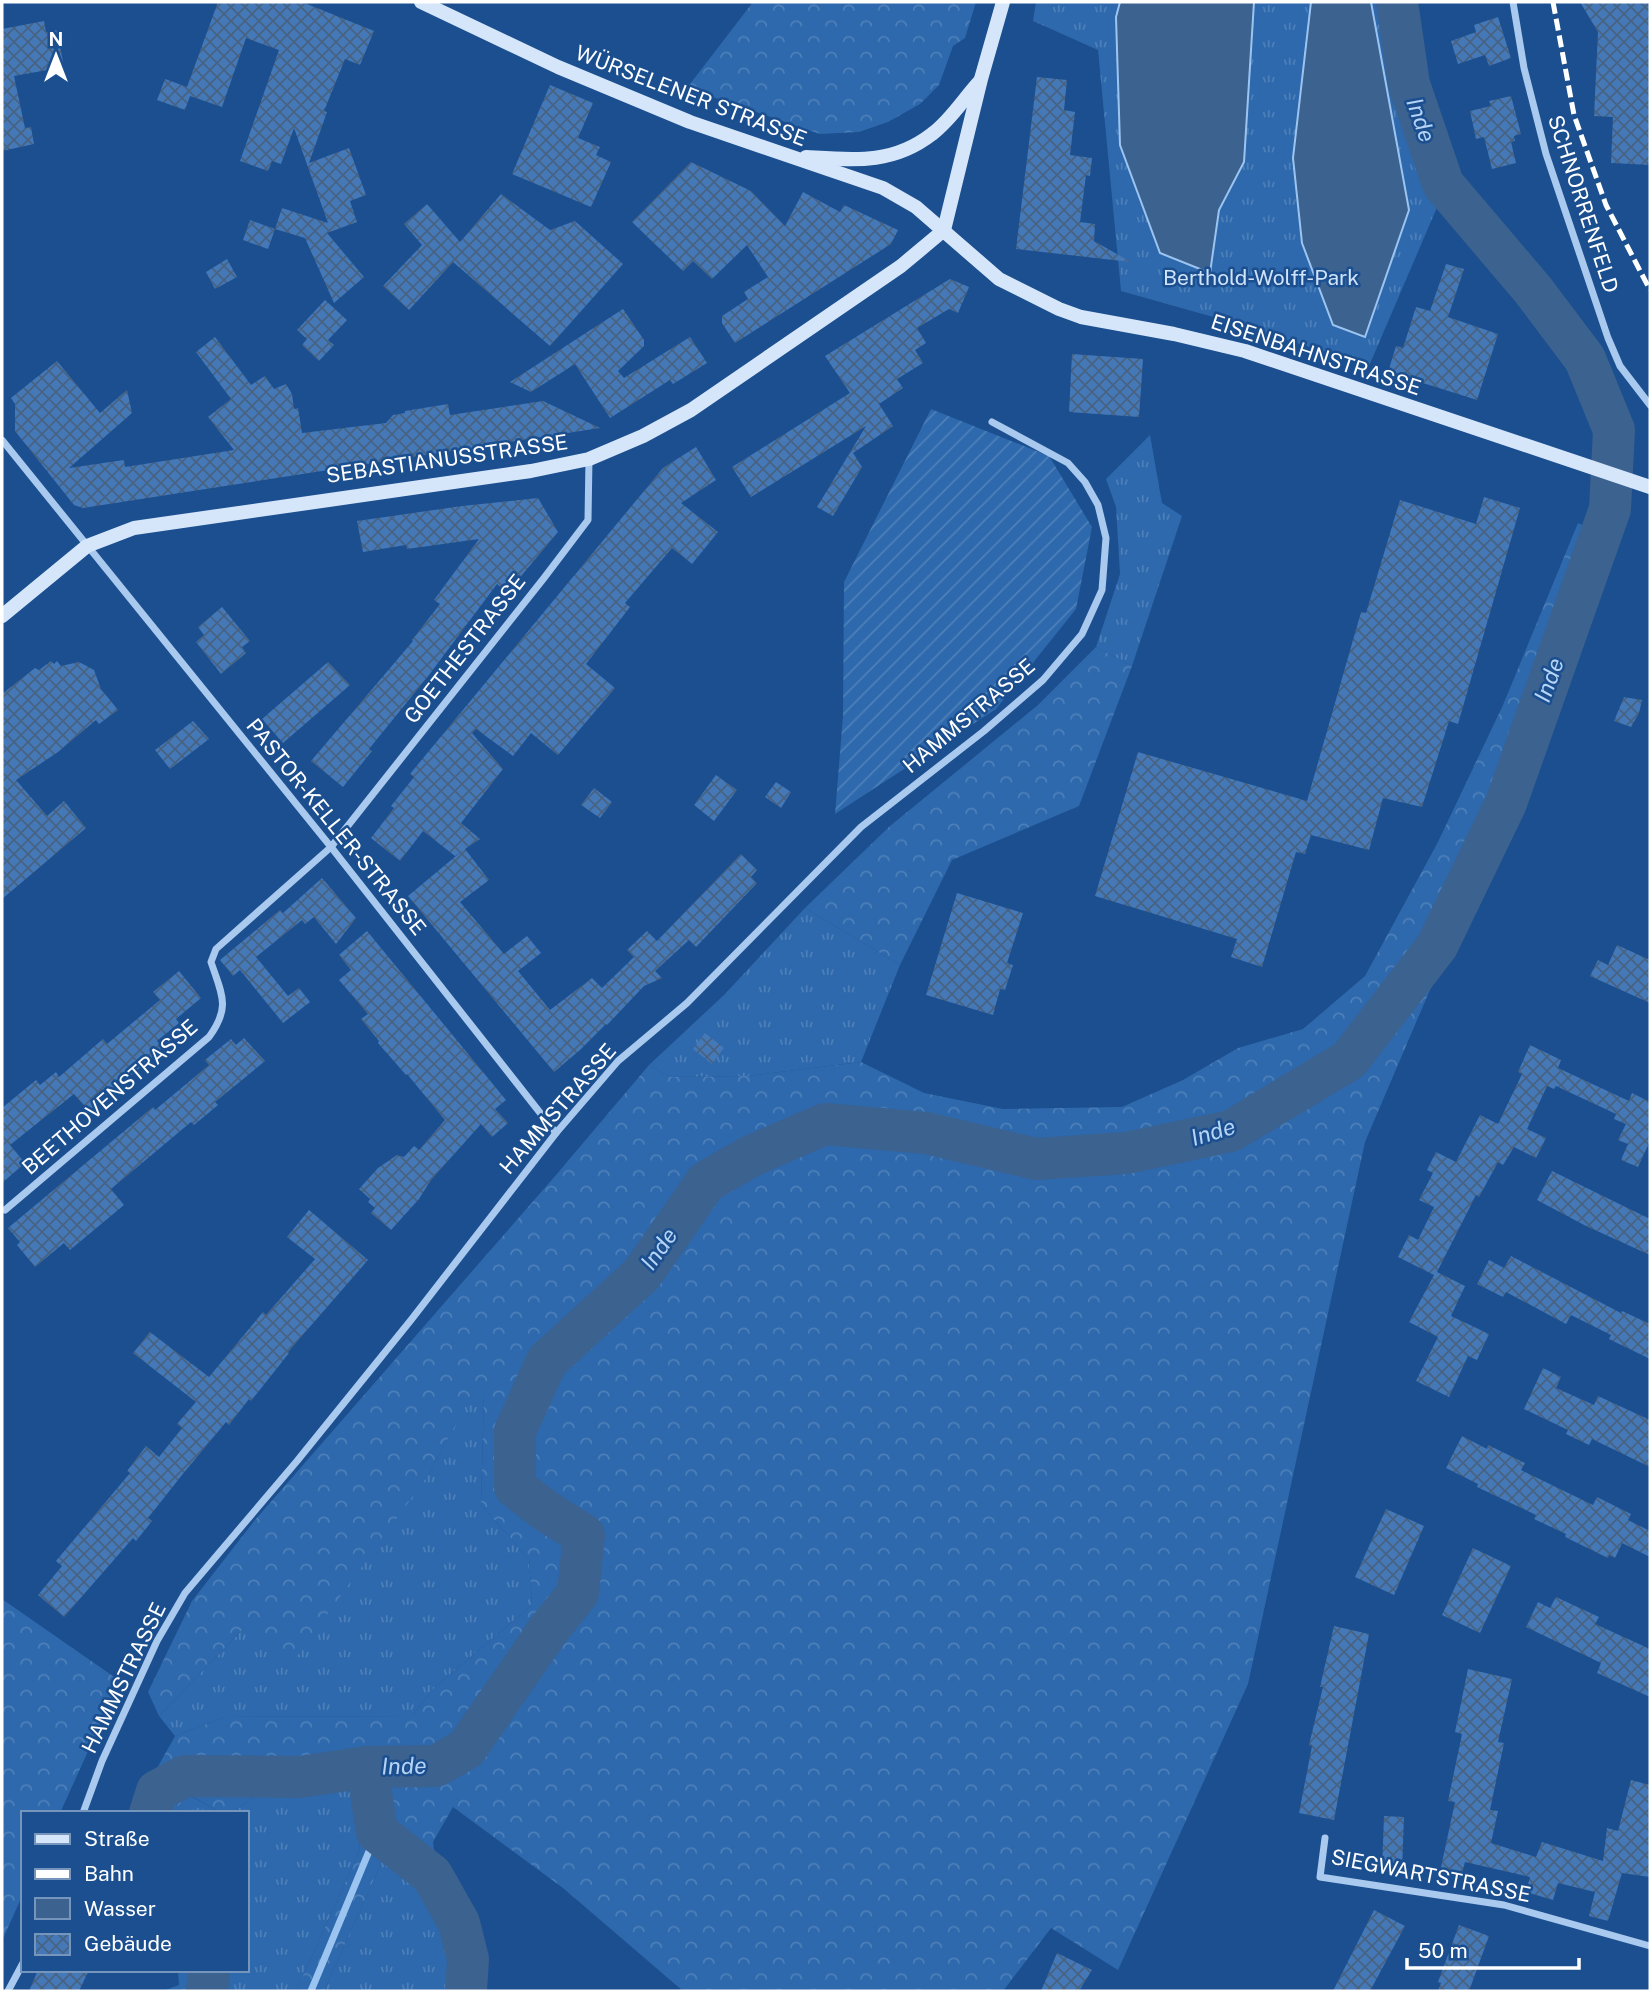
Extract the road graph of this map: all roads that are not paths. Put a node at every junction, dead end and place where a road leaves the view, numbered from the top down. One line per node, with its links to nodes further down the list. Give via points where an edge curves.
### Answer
1 (421, 2): 5 (main road, WÜRSELENER STRASSE, via 558,67)
2 (1003, 2): 4 (main road)
3 (1513, 2): 7 (street, SCHNORRENFELD, via 1546,154 1608,338 1620,366)
4 (981, 79): 5 (main road, via 933,134 906,150 855,161); 6 (main road)
5 (785, 155): 6 (main road, WÜRSELENER STRASSE, via 883,188)
6 (944, 230): 10 (main road, SEBASTIANUSSTRASSE, via 901,266 691,410); 11 (main road, EISENBAHNSTRASSE, via 999,279 1059,309 1245,351)
7 (1650, 405)
8 (992, 422): 15 (street, HAMMSTRASSE, via 1068,463 1098,505 1106,538 1102,590 1082,634 1043,680 861,827 687,1003 618,1061)
9 (2, 440): 12 (street, PASTOR-KELLER-STRASSE)
10 (589, 459): 12 (main road, SEBASTIANUSSTRASSE, via 134,528); 14 (street, GOETHESTRASSE, via 587,520)
11 (1650, 487)
12 (87, 546): 13 (main road, SEBASTIANUSSTRASSE); 14 (street, PASTOR-KELLER-STRASSE)
13 (2, 617)
14 (331, 847): 15 (street, PASTOR-KELLER-STRASSE); 16 (street, BEETHOVENSTRASSE, via 216,949 211,962 224,1008 209,1037)
15 (556, 1133): 17 (street, HAMMSTRASSE, via 411,1320 185,1593 157,1641)
16 (5, 1210)
17 (84, 1811)
18 (1325, 1838): 19 (street, SIEGWARTSTRASSE, via 1320,1877 1504,1905)
19 (1650, 1945)
20 (21, 1967): 21 (street)
21 (8, 1991)

